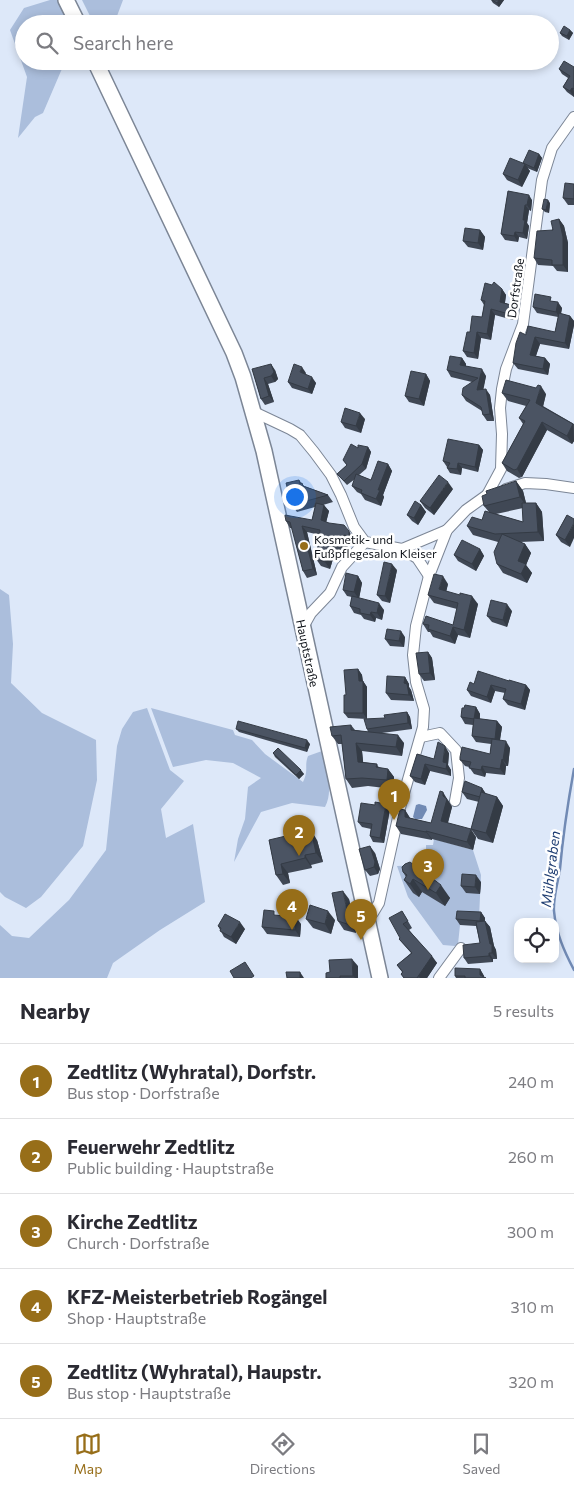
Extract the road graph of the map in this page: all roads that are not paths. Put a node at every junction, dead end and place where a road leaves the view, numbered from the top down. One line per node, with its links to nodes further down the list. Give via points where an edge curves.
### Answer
1 (66, 0): 2 (main road)
2 (74, 15)
3 (99, 70): 5 (main road, Hauptstraße, via 224,332)
4 (574, 117): 7 (street, Dorfstraße, via 552,148 542,180 523,324 502,389 501,469)
5 (254, 412): 9 (street, via 300,435 331,475 354,527); 12 (main road, Hauptstraße)
6 (574, 488): 7 (street, Dorfstraße, via 525,483)
7 (487, 495): 8 (street, Dorfstraße, via 466,510)
8 (447, 530): 10 (street, Dorfstraße); 11 (street, Dorfstraße)
9 (365, 542): 10 (street); 12 (street, via 342,566 330,593)
10 (402, 549): 11 (street, via 417,558)
11 (429, 576): 13 (street, Dorfstraße, via 416,626 413,655)
12 (302, 628): 17 (main road, Hauptstraße)
13 (424, 718): 14 (street); 15 (street, Dorfstraße)
14 (440, 733): 15 (street); 16 (street, via 456,750 459,778)
15 (421, 737): 17 (street, Dorfstraße, via 401,804 379,903 373,913)
16 (455, 801)
17 (366, 915): 19 (main road, Hauptstraße)
18 (461, 948): 20 (street)
19 (380, 978)
20 (440, 978)

